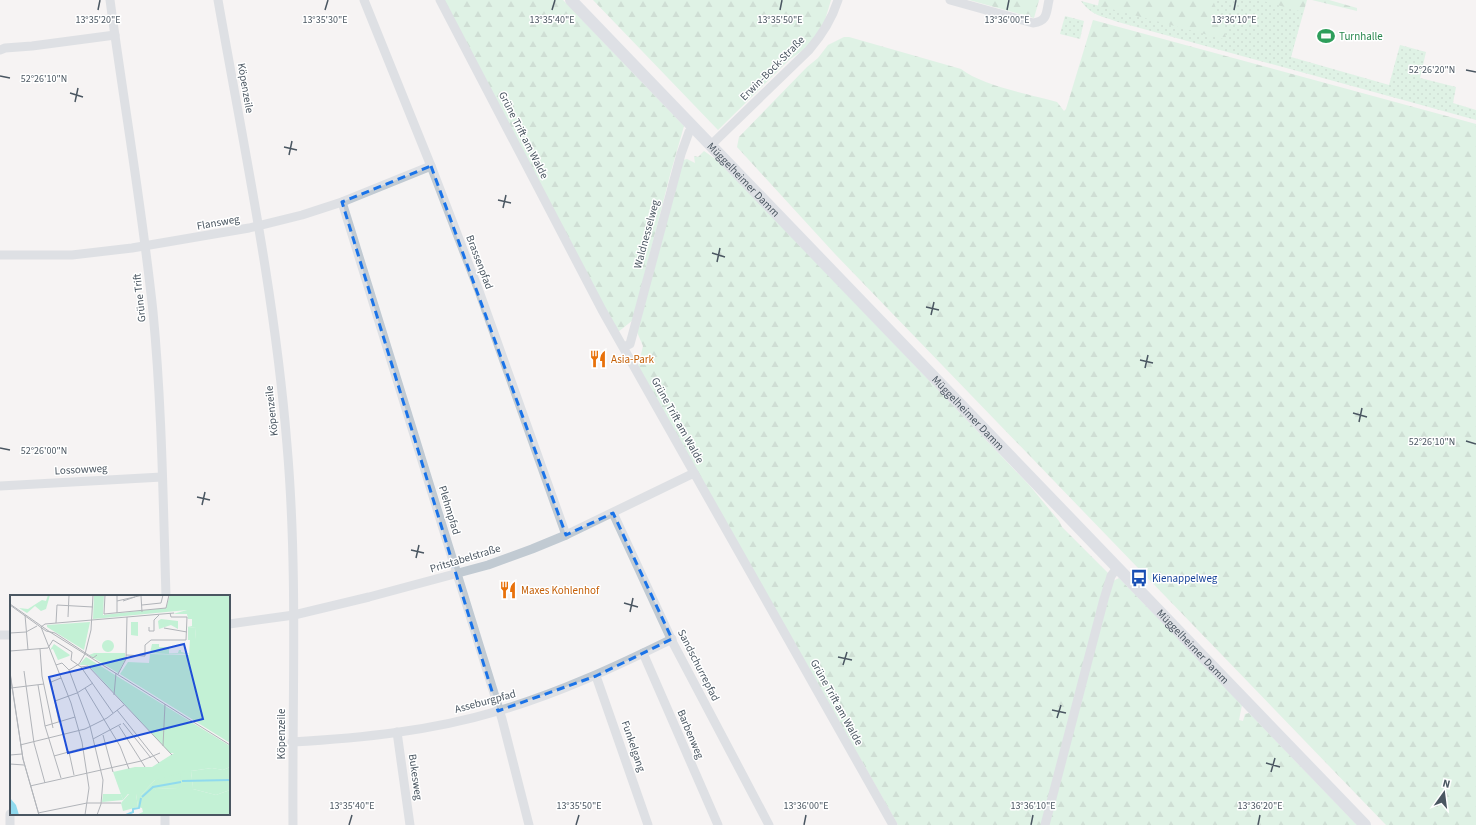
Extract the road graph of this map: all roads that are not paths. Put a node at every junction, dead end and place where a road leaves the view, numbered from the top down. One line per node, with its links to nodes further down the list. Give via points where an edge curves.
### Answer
1 (110, 0): 9 (street, Grüne Trift)
2 (218, 0): 15 (street, Köpenzeile)
3 (364, 0): 13 (street, Brassenpfad)
4 (440, 0): 18 (street, Grüne Trift am Walde, via 602,310)
5 (571, 0): 11 (main road, Müggelheimer Damm)
6 (838, 0): 12 (street, Erwin-Bock-Straße, via 828,24 809,50)
7 (950, 0): 8 (street, via 1033,23 1041,22 1045,18)
8 (1050, 0)
9 (114, 35): 10 (street); 16 (street, Grüne Trift)
10 (0, 50)
11 (694, 127): 12 (main road, Müggelheimer Damm); 18 (street, Waldnesselweg, via 689,132 681,154 630,344)
12 (711, 145): 24 (main road, Müggelheimer Damm)
13 (431, 166): 14 (street, Flansweg); 23 (street, Brassenpfad)
14 (342, 202): 15 (street, Flansweg); 25 (street, Plehmpfad)
15 (258, 226): 16 (street, Flansweg); 27 (street, Köpenzeile, via 273,322 287,444)
16 (145, 246): 17 (street, Flansweg, via 72,255); 20 (street, Grüne Trift, via 158,370)
17 (0, 255)
18 (624, 347): 19 (street, Grüne Trift am Walde)
19 (694, 473): 22 (street, Pritstabelstraße); 44 (street, Grüne Trift am Walde)
20 (162, 477): 21 (street, Lossowweg); 26 (street, Grüne Trift)
21 (0, 486)
22 (613, 513): 23 (street, Pritstabelstraße); 29 (street, Sandschurrepfad)
23 (566, 535): 25 (street, Pritstabelstraße)
24 (1117, 568): 45 (street, via 1111,576 1106,592); 46 (main road, Müggelheimer Damm)
25 (457, 574): 27 (street, Pritstabelstraße, via 369,598); 32 (street, Plehmpfad)
26 (166, 595)
27 (294, 614): 28 (street, Pritstabelstraße); 34 (street, Köpenzeile)
28 (230, 624)
29 (672, 639): 30 (street, Asseburgpfad); 43 (street, Sandschurrepfad)
30 (643, 653): 31 (street, Asseburgpfad); 42 (street, Barbenweg)
31 (596, 676): 32 (street, Asseburgpfad); 41 (street, Funkelgang)
32 (498, 711): 33 (street, Asseburgpfad); 40 (street, Plehmpfad)
33 (397, 732): 34 (street, Asseburgpfad); 39 (street, Bukesweg)
34 (292, 742): 38 (street, Köpenzeile)
35 (0, 814): 36 (street)
36 (10, 814): 37 (street)
37 (10, 825)
38 (293, 825)
39 (410, 825)
40 (529, 825)
41 (648, 825)
42 (718, 825)
43 (769, 825)
44 (893, 825)
45 (1045, 825)
46 (1365, 825)

